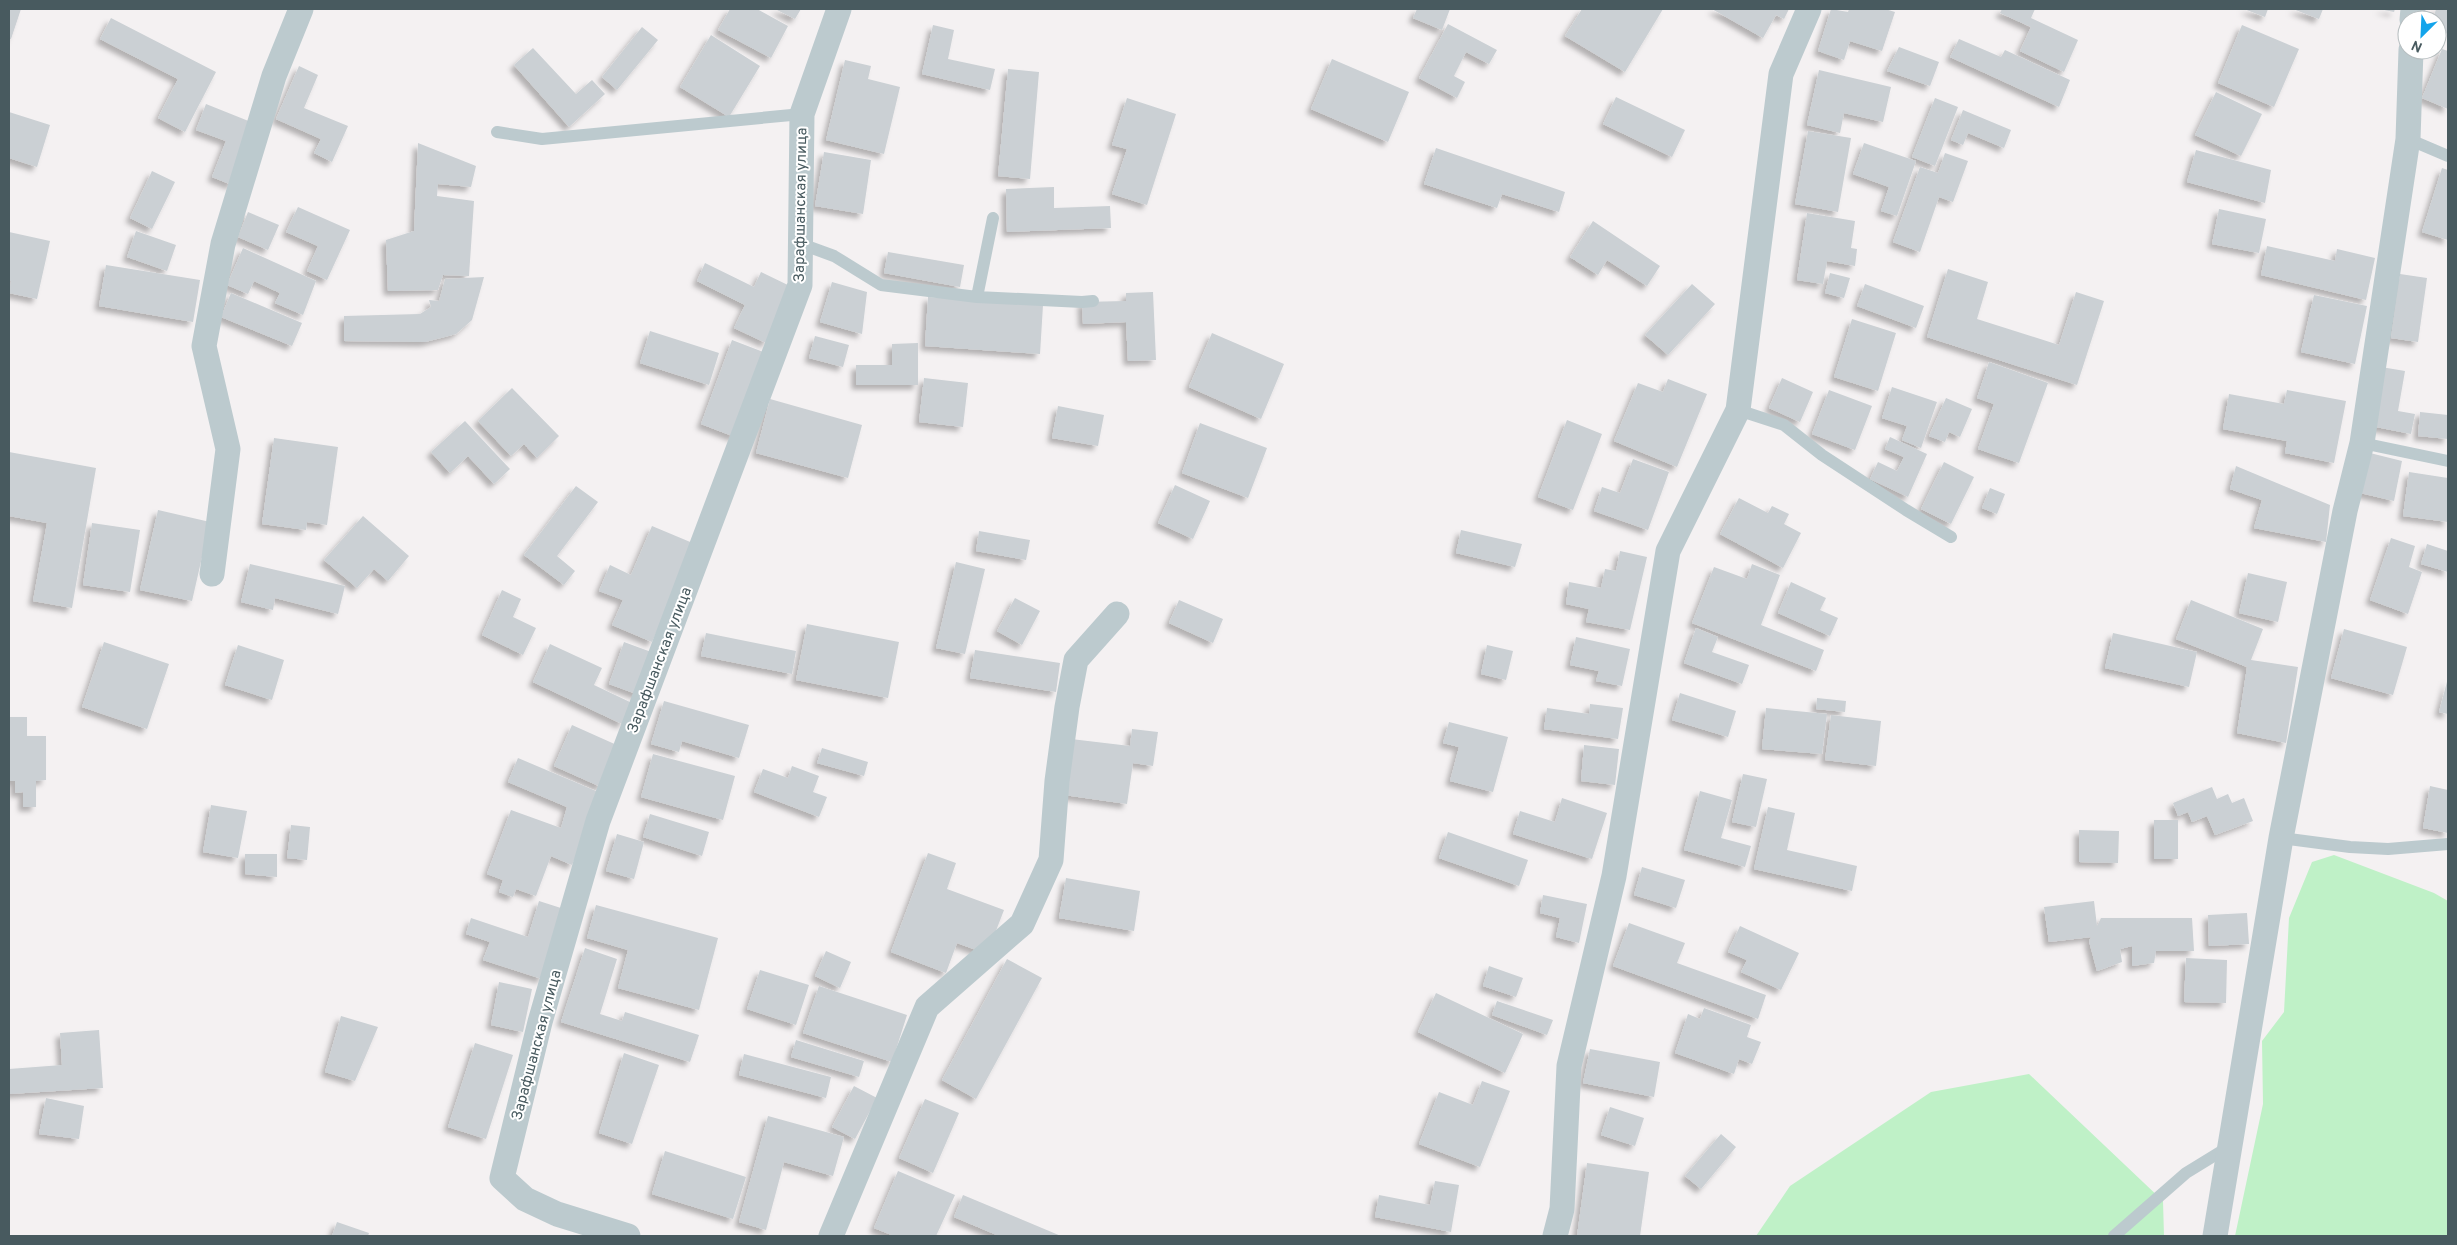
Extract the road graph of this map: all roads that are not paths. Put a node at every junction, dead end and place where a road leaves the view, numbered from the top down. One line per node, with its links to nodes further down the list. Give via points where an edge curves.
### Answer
1 (302, 9): 17 (street, via 274,76 224,244 204,346 228,449)
2 (839, 9): 5 (street, Зарафшанская улица)
3 (1809, 9): 13 (street, via 1781,74)
4 (2411, 60): 7 (street)
5 (802, 114): 6 (lane, via 542,139); 10 (street, Зарафшанская улица)
6 (498, 132)
7 (2408, 139): 8 (lane); 14 (street)
8 (2448, 156)
9 (993, 218): 11 (lane)
10 (800, 244): 11 (lane, via 834,256 881,285); 22 (street, Зарафшанская улица, via 800,285 598,821 540,1022 502,1178 525,1199 557,1214)
11 (976, 297): 12 (lane)
12 (1094, 301)
13 (1738, 410): 16 (lane, via 1784,425 1822,455); 24 (street, via 1668,550 1614,876 1570,1066 1562,1209)
14 (2362, 443): 15 (lane); 19 (street, via 2345,511)
15 (2448, 461)
16 (1950, 537)
17 (212, 574)
18 (1117, 614): 23 (street, via 1076,660 1057,781 1051,860 1022,924 927,1007)
19 (2281, 838): 20 (lane, via 2388,849); 21 (street)
20 (2448, 844)
21 (2231, 1145): 25 (lane, via 2186,1173); 26 (street)
22 (628, 1236)
23 (831, 1236)
24 (1555, 1236)
25 (2114, 1236)
26 (2215, 1236)

